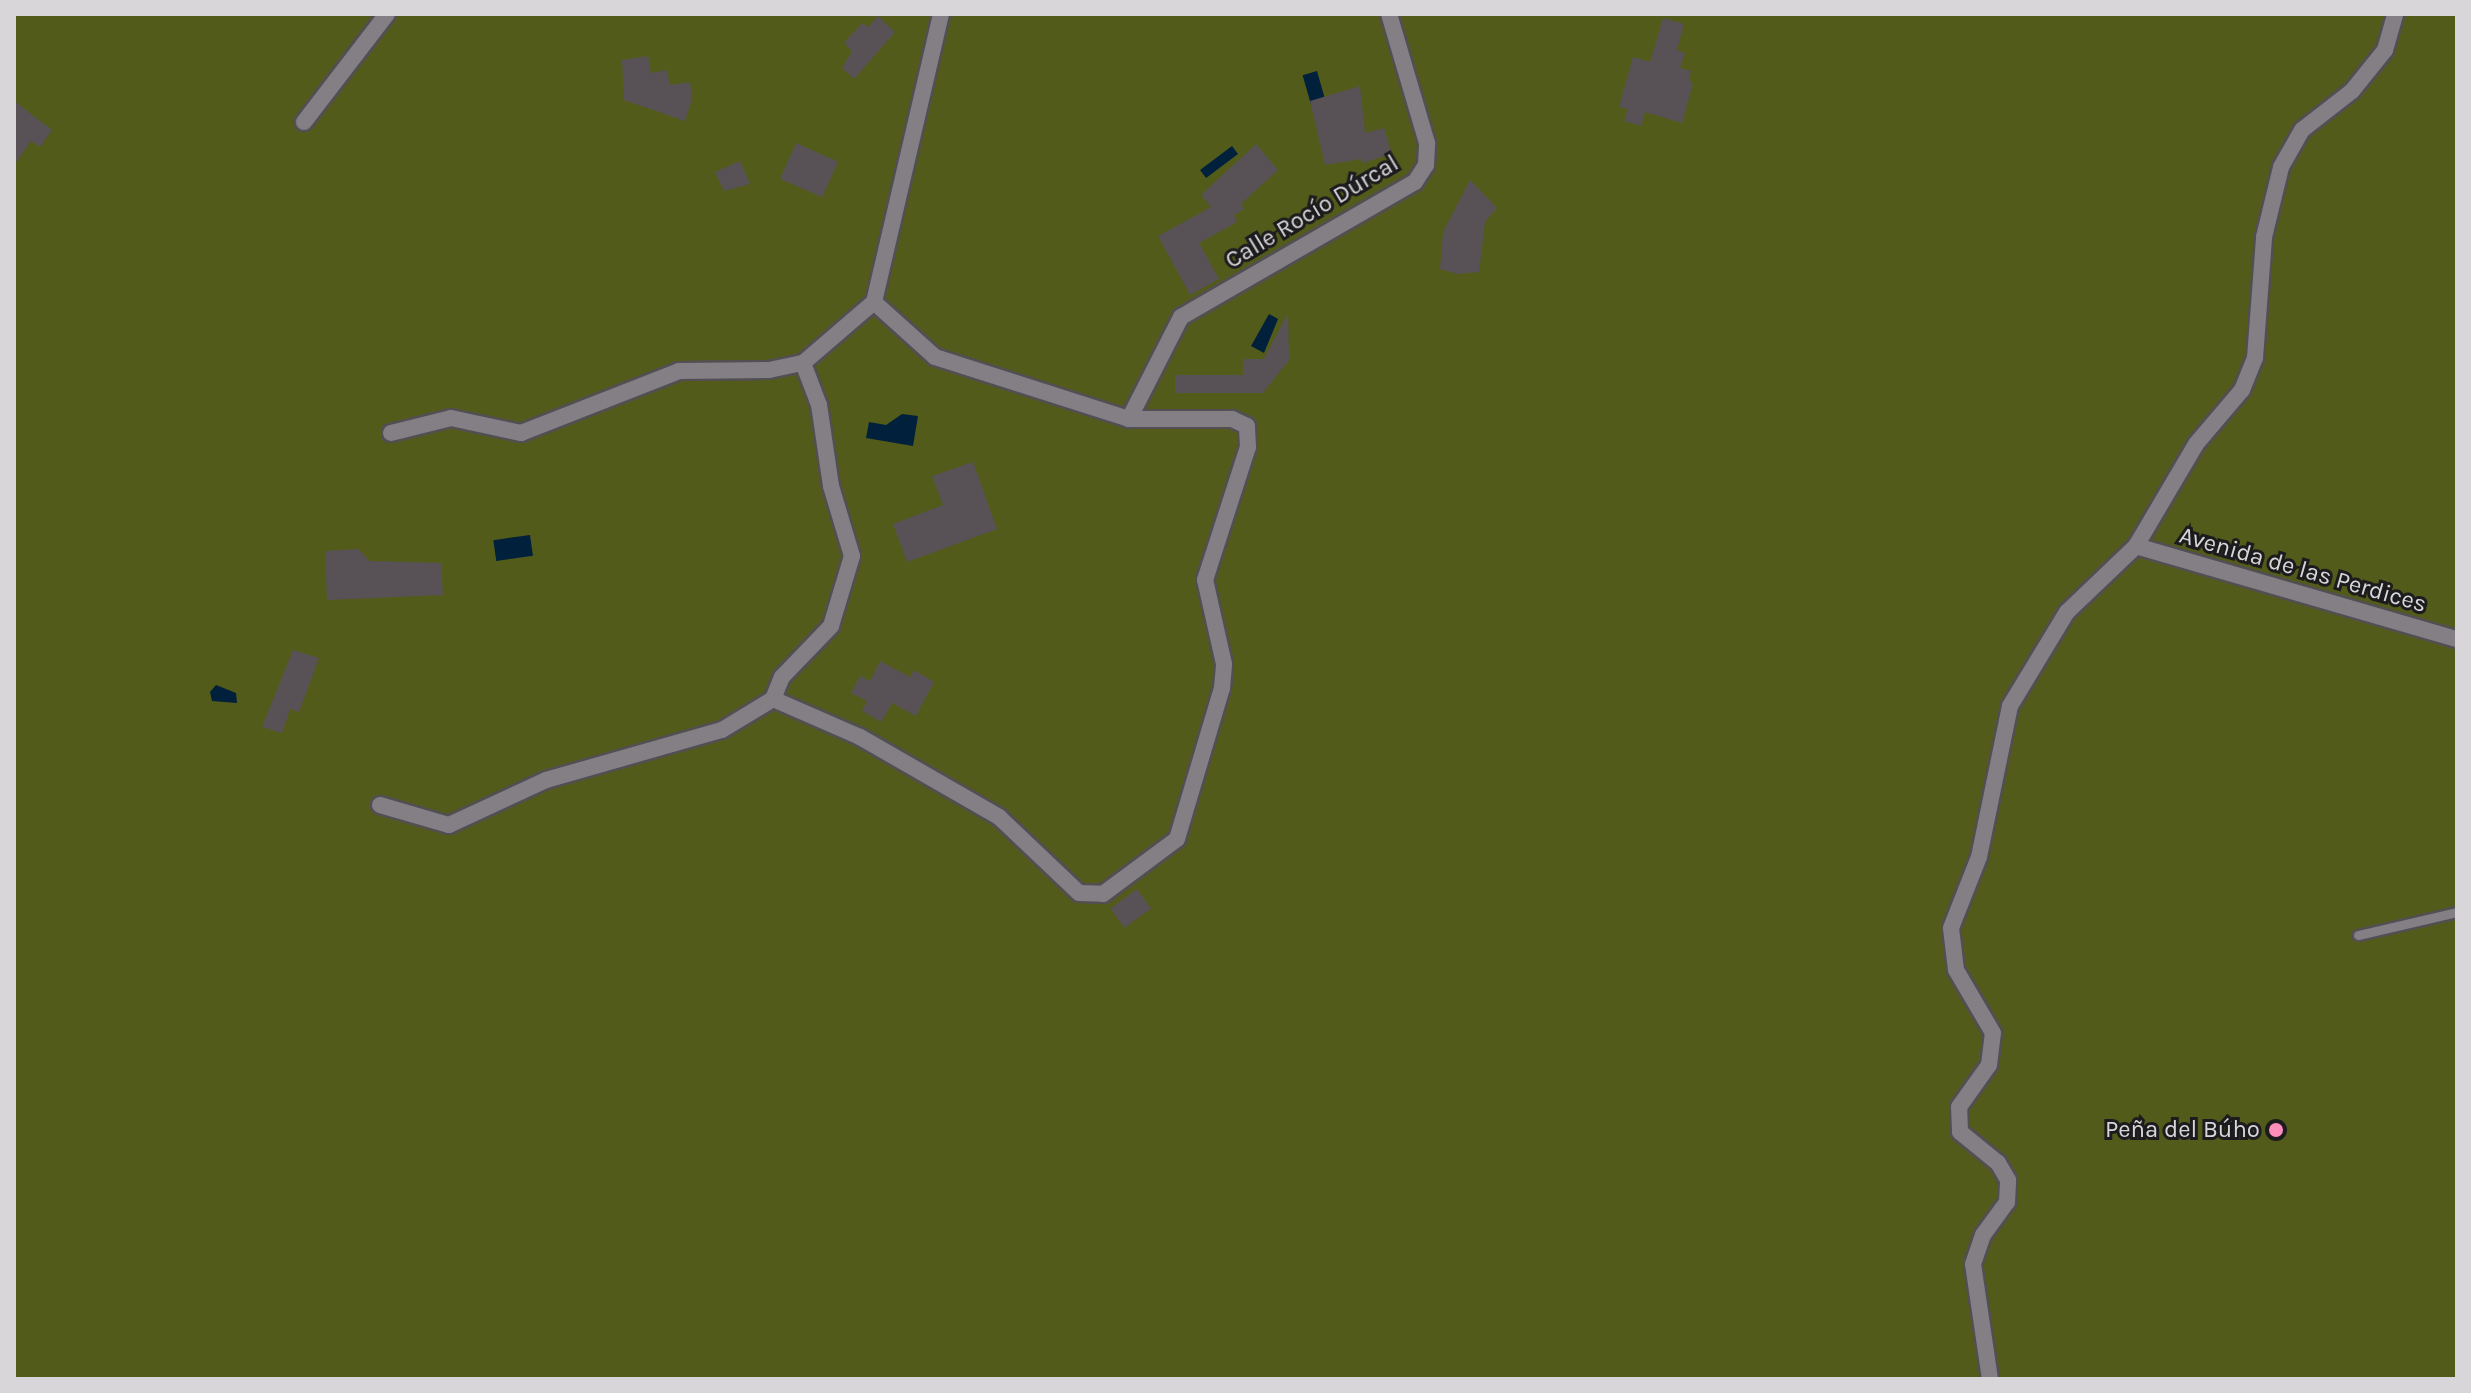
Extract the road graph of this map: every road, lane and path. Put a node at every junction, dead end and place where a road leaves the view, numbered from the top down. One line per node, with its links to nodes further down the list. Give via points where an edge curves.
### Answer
1 (387, 14): 5 (street)
2 (941, 14): 6 (street)
3 (1389, 14): 8 (street, Calle Rocío Dúrcal, via 1427,143 1426,165 1415,182 1181,317)
4 (2395, 14): 10 (street, Avenida de las Perdices, via 2385,50 2352,91 2302,130 2281,167 2264,237 2255,358 2242,390 2196,444)
5 (304, 122)
6 (874, 302): 7 (street); 8 (street, via 935,357)
7 (803, 363): 9 (street, via 769,370 679,371 521,433 451,418); 12 (street, via 819,405 831,486 852,556 831,626 782,677)
8 (1129, 419): 12 (street, via 1232,419 1247,426 1248,447 1205,580 1224,664 1222,688 1177,839 1103,894 1079,893 999,817 860,737)
9 (391, 433)
10 (2136, 546): 11 (street, Avenida de las Perdices); 16 (street, Avenida de las Perdices, via 2067,612 2010,706 1979,857 1951,928 1956,970 1993,1033 1989,1065 1959,1107 1960,1132 1998,1163 2008,1180 2007,1202 1983,1235 1973,1264)
11 (2457, 639)
12 (773, 699): 13 (street, via 722,730 546,780 449,825)
13 (380, 805)
14 (2457, 912): 15 (lane)
15 (2358, 935)
16 (1990, 1379)

